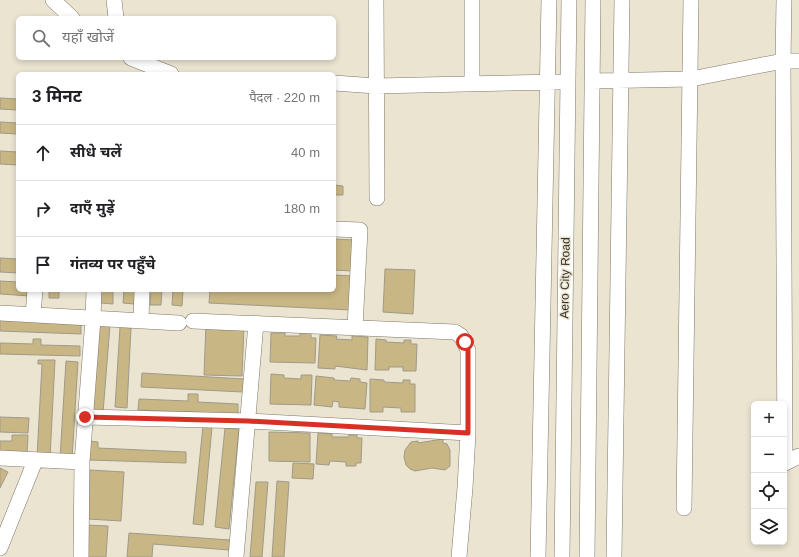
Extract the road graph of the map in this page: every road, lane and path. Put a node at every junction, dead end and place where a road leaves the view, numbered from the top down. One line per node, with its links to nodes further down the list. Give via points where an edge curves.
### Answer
1 (53, 0): 11 (street)
2 (114, 0): 12 (street)
3 (376, 0): 24 (street)
4 (472, 0): 23 (street)
5 (549, 0): 22 (street)
6 (569, 0): 20 (street, Aero City Road)
7 (593, 0): 18 (street, Aero City Road)
8 (622, 0): 19 (street)
9 (691, 0): 17 (street)
10 (784, 0): 14 (street)
11 (70, 16)
12 (116, 16)
13 (136, 60): 16 (street)
14 (783, 61): 15 (street); 17 (street); 39 (street, via 785,463)
15 (799, 61)
16 (166, 72)
17 (691, 79): 19 (street); 43 (street)
18 (592, 80): 19 (street); 50 (street, Aero City Road)
19 (621, 80): 51 (street)
20 (567, 82): 22 (street); 49 (street, Aero City Road)
21 (336, 83): 24 (street)
22 (548, 83): 23 (street); 48 (street)
23 (472, 84): 24 (street)
24 (376, 86): 25 (street)
25 (377, 198)
26 (336, 229): 35 (street, via 360,230)
27 (35, 292): 31 (street)
28 (94, 292): 32 (street)
29 (142, 292): 33 (street)
30 (0, 312): 31 (street)
31 (33, 315): 32 (street)
32 (93, 319): 33 (street); 36 (street)
33 (141, 321): 34 (street)
34 (256, 323): 35 (street); 37 (street)
35 (355, 328): 38 (street, via 454,332 461,336 468,350)
36 (85, 417): 37 (street); 42 (street)
37 (248, 421): 38 (street); 46 (street)
38 (468, 433): 47 (street)
39 (799, 456)
40 (0, 458): 41 (street)
41 (36, 461): 42 (street); 44 (street)
42 (82, 462): 45 (street)
43 (684, 508)
44 (0, 548)
45 (81, 557)
46 (236, 557)
47 (459, 557)
48 (538, 557)
49 (562, 557)
50 (587, 557)
51 (614, 557)

